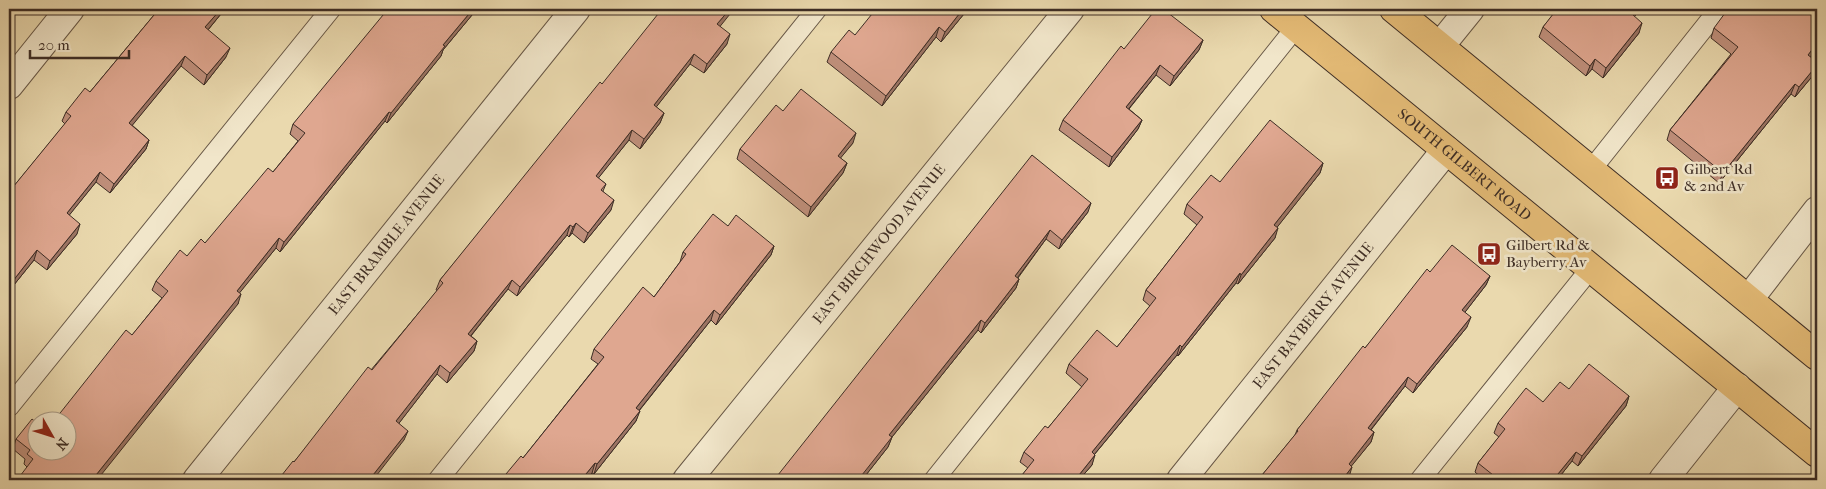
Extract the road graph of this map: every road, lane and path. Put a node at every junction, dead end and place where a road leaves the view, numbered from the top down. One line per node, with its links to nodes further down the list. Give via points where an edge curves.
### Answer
1 (70, 9): 12 (street)
2 (331, 9): 20 (lane)
3 (576, 9): 22 (street, EAST BRAMBLE AVENUE)
4 (817, 9): 23 (lane)
5 (1070, 9): 24 (street, EAST BIRCHWOOD AVENUE)
6 (1274, 9): 10 (main road, SOUTH GILBERT ROAD)
7 (1394, 9): 11 (main road)
8 (1470, 9): 11 (street)
9 (1719, 9): 14 (lane)
10 (1296, 27): 13 (main road, SOUTH GILBERT ROAD); 25 (lane)
11 (1440, 46): 14 (main road)
12 (9, 85)
13 (1446, 150): 16 (main road, SOUTH GILBERT ROAD); 26 (street, EAST BAYBERRY AVENUE)
14 (1591, 170): 17 (main road)
15 (1817, 211): 17 (street)
16 (1591, 268): 19 (main road, SOUTH GILBERT ROAD); 27 (lane)
17 (1749, 299): 18 (main road)
18 (1817, 356)
19 (1737, 388): 21 (main road, SOUTH GILBERT ROAD); 28 (street)
20 (9, 407)
21 (1817, 453)
22 (197, 480)
23 (438, 480)
24 (687, 480)
25 (934, 480)
26 (1181, 480)
27 (1420, 480)
28 (1663, 480)

